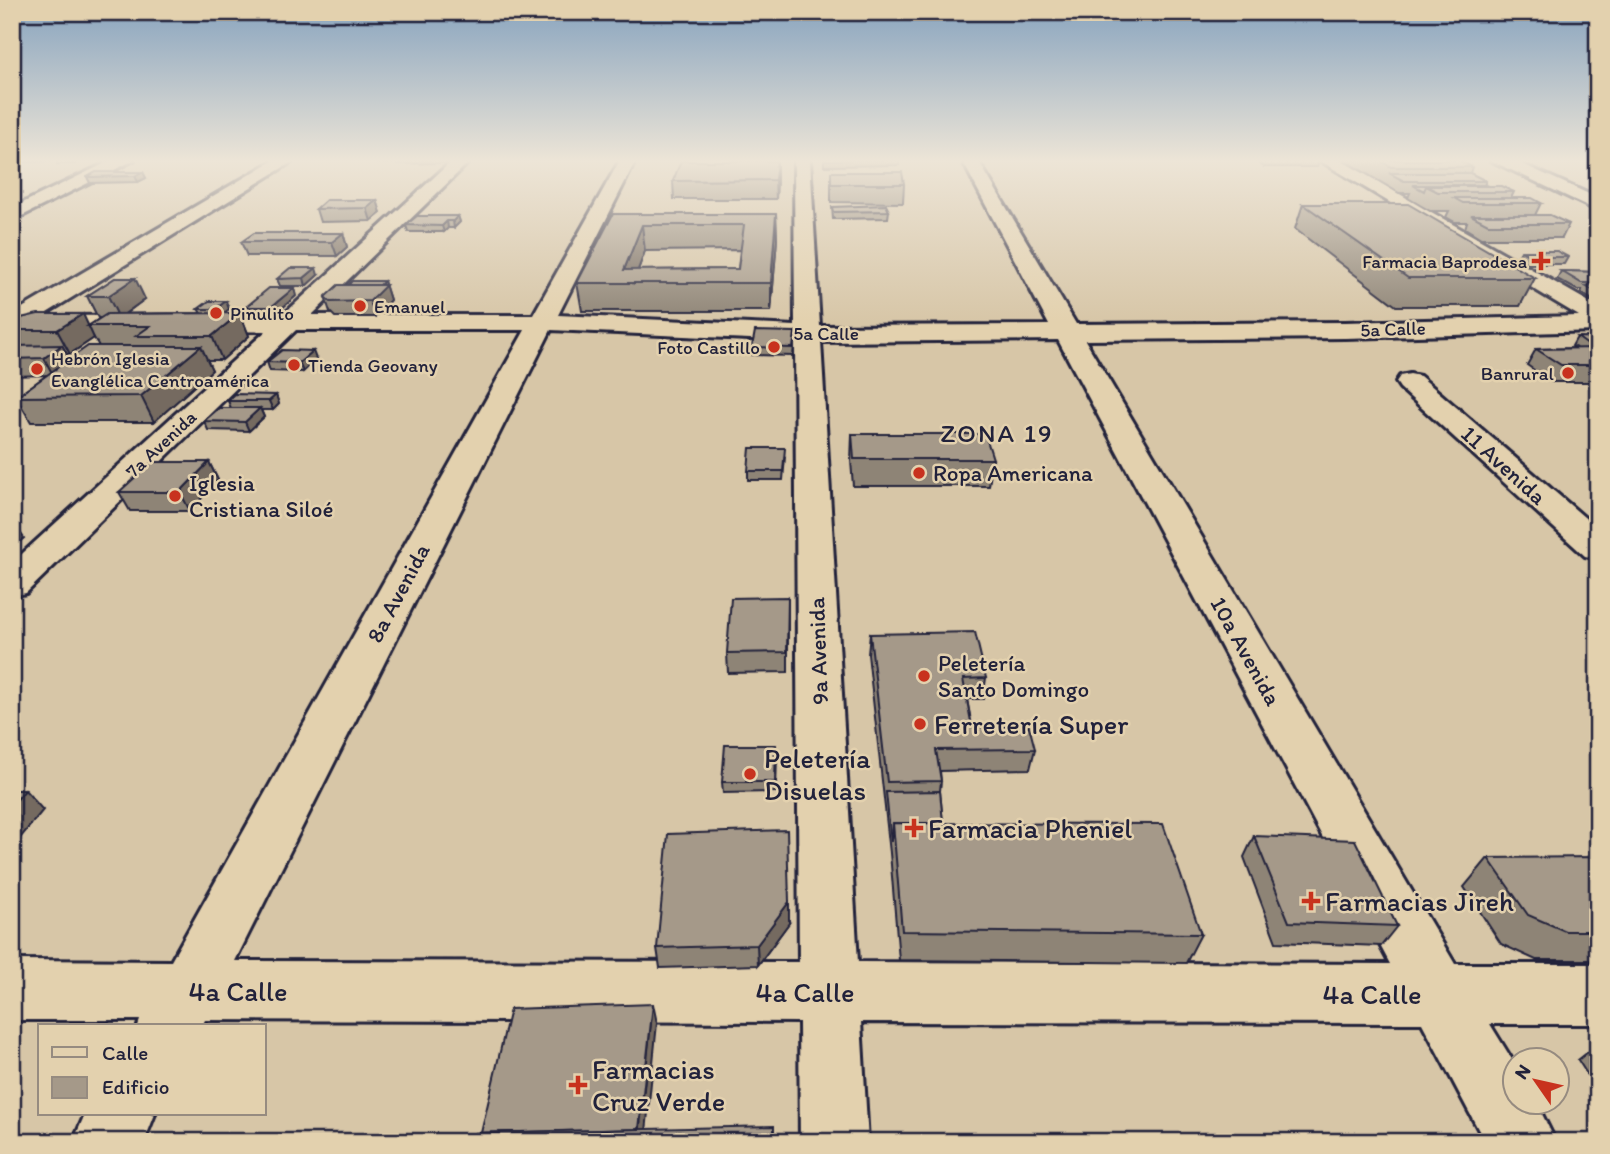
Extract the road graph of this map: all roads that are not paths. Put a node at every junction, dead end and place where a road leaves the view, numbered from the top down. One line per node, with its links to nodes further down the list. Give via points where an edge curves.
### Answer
1 (197, 214): 11 (street)
2 (406, 214): 9 (street, 7a Avenida)
3 (599, 214): 8 (street, 8a Avenida)
4 (804, 214): 13 (street, 9a Avenida)
5 (1000, 214): 12 (street, 10a Avenida)
6 (1420, 214): 7 (street)
7 (1598, 317)
8 (542, 322): 9 (street, 5a Calle); 13 (street, 5a Calle); 21 (street, 8a Avenida)
9 (289, 323): 11 (street, 5a Calle); 16 (street, 7a Avenida)
10 (1598, 323): 12 (street, 5a Calle)
11 (12, 324)
12 (1066, 331): 13 (street, 5a Calle); 19 (street, 10a Avenida)
13 (808, 334): 18 (street, 9a Avenida)
14 (1410, 382): 15 (street, 11 Avenida)
15 (1598, 548)
16 (12, 584)
17 (12, 990): 21 (street, 4a Calle)
18 (829, 992): 19 (street, 4a Calle); 21 (street, 4a Calle); 24 (street, 9a Avenida)
19 (1439, 994): 20 (street, 4a Calle); 25 (street, 10a Avenida)
20 (1598, 994)
21 (178, 1008)
22 (121, 1116): 23 (street)
23 (107, 1142)
24 (834, 1142)
25 (1522, 1142)

